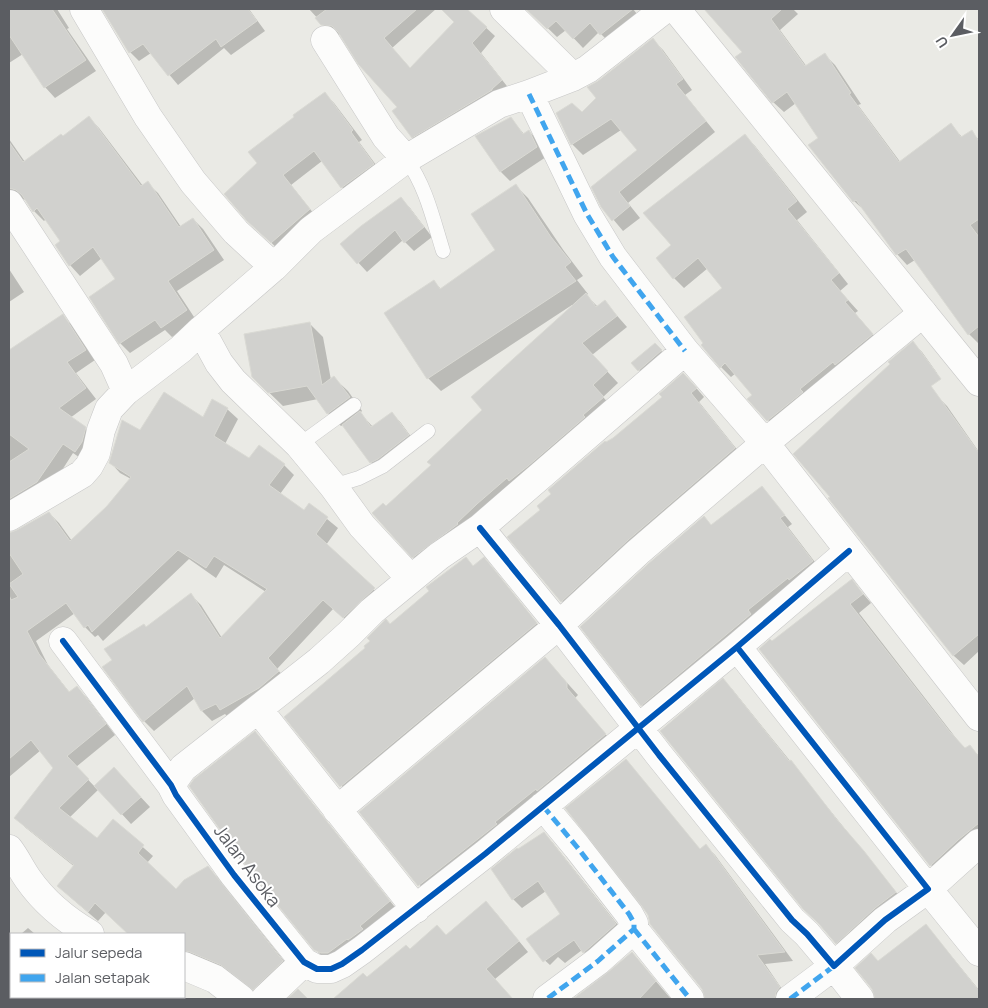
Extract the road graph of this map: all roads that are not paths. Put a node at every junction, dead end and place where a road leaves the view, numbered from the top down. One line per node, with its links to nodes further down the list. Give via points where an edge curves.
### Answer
1 (84, 9): 11 (street, via 148,117 193,182 236,232)
2 (504, 9): 6 (street)
3 (665, 9): 6 (street)
4 (676, 9): 12 (street)
5 (325, 40): 8 (street, via 386,137)
6 (573, 77): 7 (street)
7 (529, 94): 8 (street, via 499,104); 14 (street, via 586,214 613,257)
8 (406, 159): 10 (lane, via 424,189); 11 (street, via 311,230)
9 (9, 204): 16 (street, via 114,364)
10 (443, 251)
11 (274, 267): 13 (street)
12 (923, 312): 15 (street); 19 (street)
13 (202, 330): 16 (street); 20 (street, via 232,381)
14 (685, 351): 19 (street); 23 (street)
15 (979, 382)
16 (126, 391): 22 (street, via 109,409 96,453 82,474)
17 (354, 405): 20 (lane)
18 (428, 431): 21 (lane, via 383,466)
19 (765, 443): 24 (street); 26 (street)
20 (299, 444): 21 (street)
21 (333, 486): 25 (street, via 362,526)
22 (9, 517)
23 (480, 528): 25 (street); 26 (street)
24 (849, 551): 28 (street); 30 (street)
25 (411, 578): 29 (street, via 319,661)
26 (559, 625): 31 (street); 34 (street)
27 (63, 641): 32 (street, Jalan Asoka)
28 (737, 647): 31 (street); 37 (street)
29 (258, 709): 32 (street, via 183,768); 34 (street)
30 (979, 718)
31 (639, 727): 33 (street); 44 (street, via 792,920)
32 (171, 785): 42 (street, Jalan Asoka, via 222,858)
33 (543, 806): 38 (street); 39 (street, via 628,914)
34 (337, 810): 38 (street)
35 (979, 843): 37 (street)
36 (9, 849): 40 (street, via 28,879 52,907)
37 (928, 889): 41 (street); 44 (street, via 885,920)
38 (416, 909): 42 (street, via 342,964 331,969 317,969)
39 (634, 929): 47 (street); 48 (street)
40 (88, 933)
41 (979, 952)
42 (304, 962): 46 (street)
43 (185, 966): 45 (street, via 215,979)
44 (834, 966): 49 (street); 50 (street)
45 (241, 999)
46 (264, 999)
47 (547, 999)
48 (690, 999)
49 (790, 999)
50 (860, 999)

